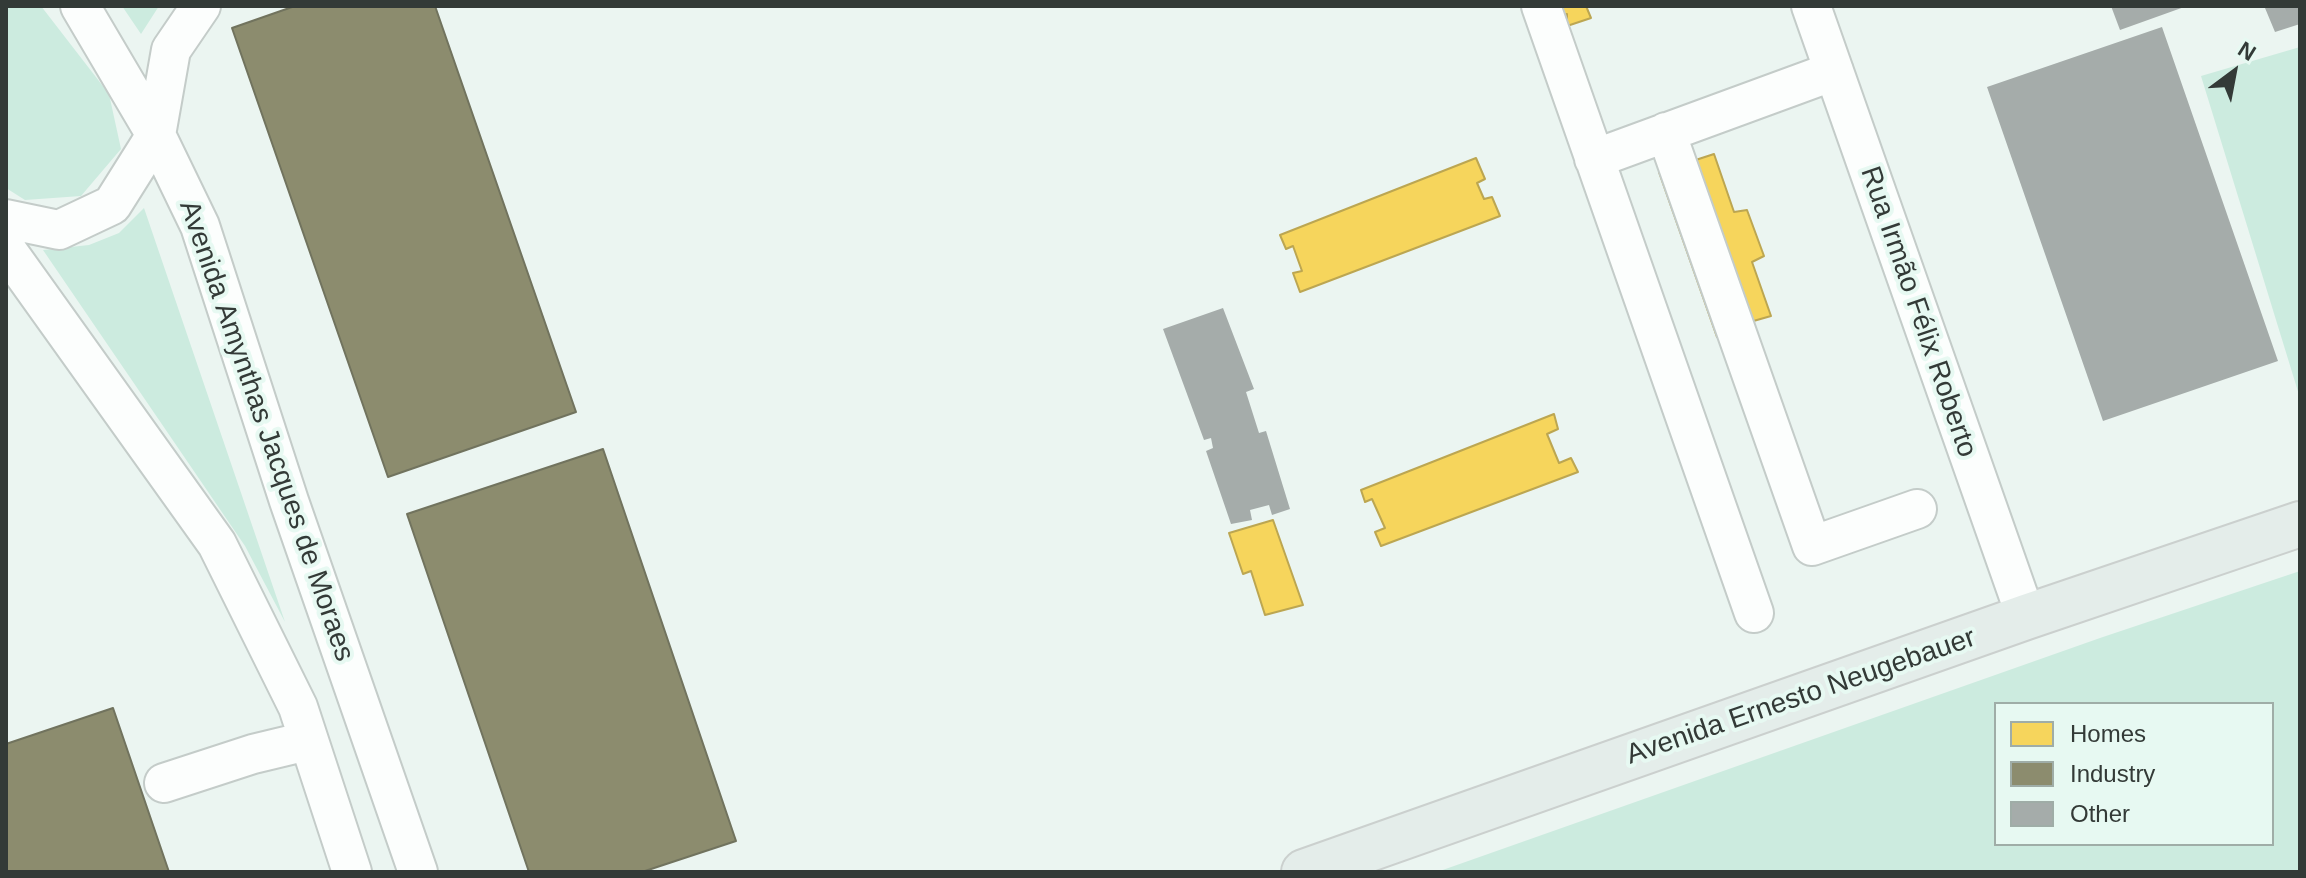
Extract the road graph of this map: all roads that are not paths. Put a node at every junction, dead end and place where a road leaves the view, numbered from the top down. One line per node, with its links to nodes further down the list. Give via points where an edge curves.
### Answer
1 (80, 6): 7 (street, Avenida Amynthas Jacques de Moraes)
2 (201, 6): 7 (street, via 171,50)
3 (1541, 6): 8 (street)
4 (1820, 8): 5 (street, Rua Irmão Félix Roberto)
5 (1834, 71): 6 (street); 14 (street, Rua Irmão Félix Roberto)
6 (1666, 132): 8 (street); 11 (street, via 1812,546)
7 (156, 135): 9 (street, via 112,205 59,230); 18 (street, Avenida Amynthas Jacques de Moraes, via 200,226)
8 (1594, 159): 13 (street)
9 (6, 219)
10 (6, 249): 15 (street, via 217,544 298,707)
11 (1917, 509)
12 (2300, 524): 14 (main road, Avenida Ernesto Neugebauer)
13 (1754, 613)
14 (2026, 617): 19 (main road, Avenida Ernesto Neugebauer)
15 (307, 741): 16 (street); 17 (street)
16 (164, 783)
17 (352, 872)
18 (418, 872)
19 (1304, 872)

